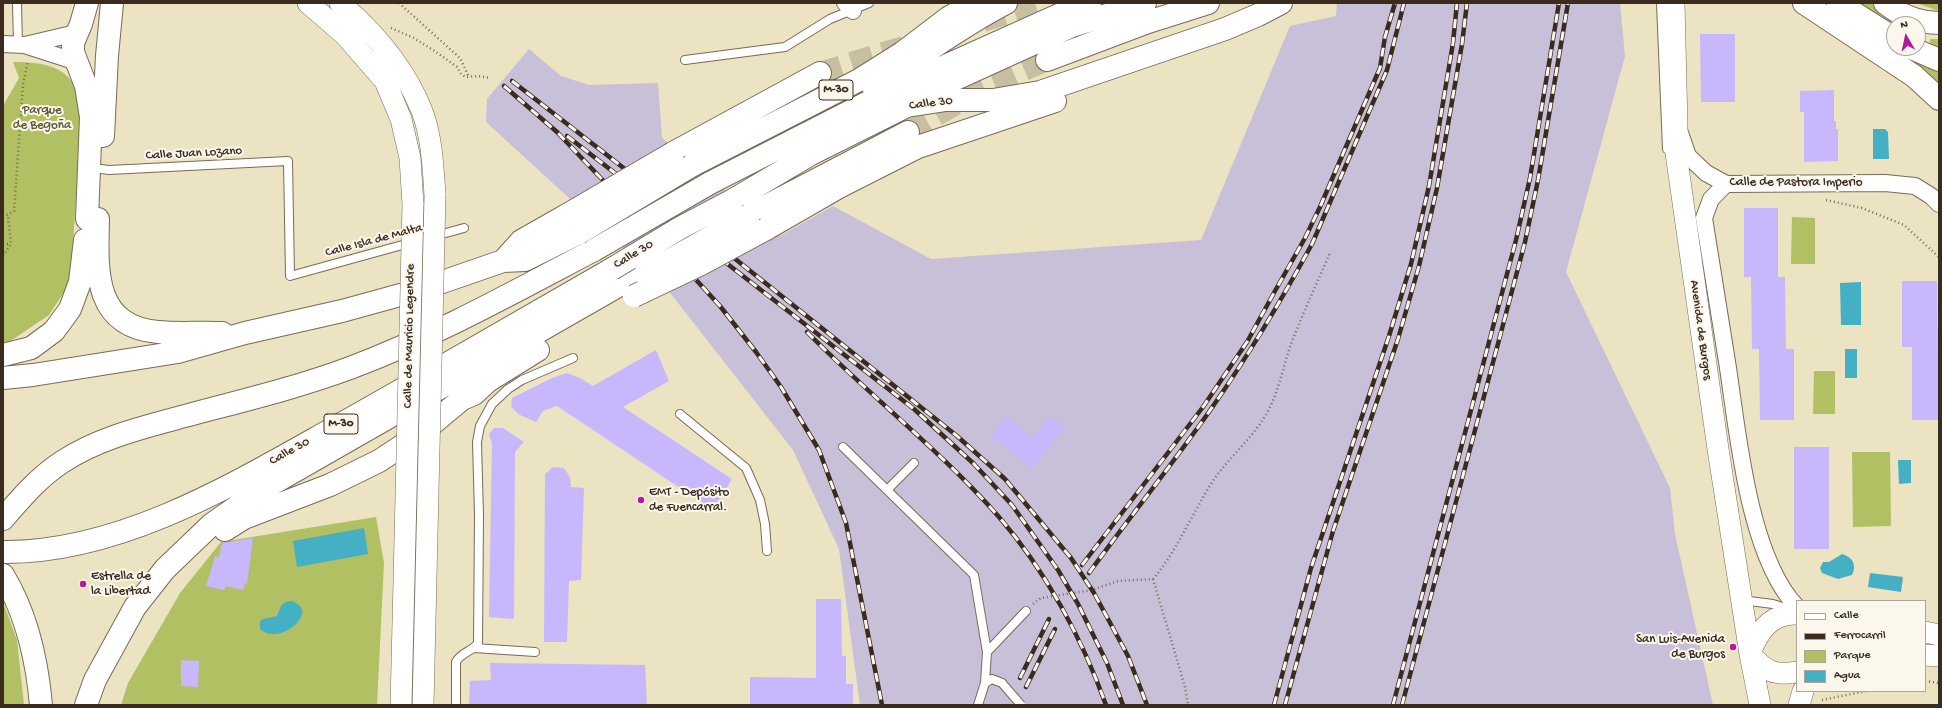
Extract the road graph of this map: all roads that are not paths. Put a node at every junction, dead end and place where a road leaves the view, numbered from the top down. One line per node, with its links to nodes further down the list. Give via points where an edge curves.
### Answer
1 (17, 3): 24 (lane)
2 (87, 3): 21 (main road)
3 (112, 3): 22 (main road)
4 (308, 3): 79 (street, Calle de Mauricio Legendre, bridge, via 346,35 385,81 401,119 410,158 413,204)
5 (340, 3): 80 (street, Calle de Mauricio Legendre, bridge, via 360,20 399,65 422,111 432,153 435,195)
6 (869, 3): 18 (lane)
7 (974, 3): 38 (main road, M-30, via 948,18 902,53 859,80)
8 (1006, 3): 38 (main road, via 981,16 899,70)
9 (1090, 3): 38 (main road)
10 (1146, 3): 33 (main road, via 1072,26 949,82)
11 (1208, 3): 28 (main road, via 1148,22)
12 (1281, 3): 19 (main road, Calle 30)
13 (1661, 3): 36 (lane)
14 (1674, 3): 34 (street, Avenida de Burgos)
15 (1804, 3): 32 (main road, via 1914,76)
16 (1838, 3): 23 (main road)
17 (1885, 3): 20 (main road, via 1909,17)
18 (849, 7): 27 (lane, via 785,47)
19 (1249, 20): 33 (main road, Calle 30, via 1040,92 993,100 946,100); 46 (main road, bridge, via 1209,46 918,147 839,187 701,264)
20 (1939, 23)
21 (79, 28): 22 (main road, via 89,21 99,22); 24 (street); 30 (main road, via 73,43)
22 (109, 33): 26 (main road)
23 (1886, 33)
24 (18, 49): 30 (street)
25 (1926, 54): 29 (main road)
26 (107, 56): 30 (main road, via 93,62); 37 (main road)
27 (685, 60)
28 (1047, 60)
29 (1939, 60)
30 (77, 62): 41 (main road, via 86,86 91,117)
31 (820, 73): 44 (main road, bridge, via 564,216 521,242)
32 (1939, 99)
33 (907, 106): 46 (main road, Calle 30, bridge, via 811,154 680,228)
34 (1677, 126): 39 (street, Calle de Pastora Imperio, via 1688,156 1706,173); 60 (street, Avenida de Burgos, via 1676,153 1684,221)
35 (908, 132): 46 (main road, bridge, via 749,215)
36 (1667, 157)
37 (101, 169): 41 (main road); 45 (lane, Calle Juan Lozano, via 288,161)
38 (700, 175): 43 (main road, M-30, bridge)
39 (1726, 184): 40 (street, Calle de Pastora Imperio, via 1884,183 1915,186); 61 (street, Avenida de Burgos, via 1711,199 1704,218 1740,445 1753,512 1763,547 1773,571)
40 (1939, 204)
41 (92, 219): 47 (main road, via 99,281 108,304 128,324 158,332); 49 (main road, via 80,282 70,309 54,331 31,348)
42 (464, 228): 45 (lane, Calle Isla de Malta)
43 (586, 242): 44 (main road, M-30, via 524,260); 56 (main road, via 509,295 396,350 298,386 132,430 80,452 62,462 34,484)
44 (503, 261): 47 (main road, M-30, via 408,293)
45 (290, 276)
46 (625, 284): 58 (main road, Calle 30 / M-30, via 183,509 86,542); 67 (main road, via 488,381 474,394 462,399 420,434 379,461 330,485 244,518 205,543 148,601); 67 (main road, via 271,485 212,524 165,569 135,607)
47 (245, 333): 51 (main road, M-30, via 178,352 33,376)
48 (1695, 349): 60 (lane, via 1734,594)
49 (3, 355)
50 (573, 358): 68 (lane, via 522,380 508,389 492,404 480,426 477,442 478,643)
51 (3, 378)
52 (680, 414): 57 (lane, via 746,468 760,500)
53 (843, 447): 55 (lane)
54 (914, 462): 55 (lane)
55 (887, 490): 70 (lane, via 974,575)
56 (3, 519)
57 (767, 551)
58 (3, 552)
59 (3, 575): 77 (main road, via 25,622 39,680)
60 (1742, 600): 63 (lane, via 1773,604); 71 (street, Avenida de Burgos)
61 (1796, 606)
62 (1026, 611): 70 (lane)
63 (1796, 613)
64 (1796, 613): 71 (street, via 1774,619 1755,638)
65 (1926, 632): 66 (street)
66 (1939, 634)
67 (114, 648): 78 (main road, via 95,680)
68 (474, 648): 69 (lane); 81 (lane, via 459,656 456,662)
69 (535, 652)
70 (987, 652): 75 (lane)
71 (1750, 654): 74 (street, via 1761,666 1774,674); 84 (street, Avenida de Burgos)
72 (1926, 655): 73 (street)
73 (1939, 656)
74 (1796, 672)
75 (985, 683): 82 (lane); 83 (lane, bridge, via 992,679 1002,683)
76 (1803, 692): 85 (street)
77 (41, 705)
78 (86, 705)
79 (401, 705)
80 (423, 705)
81 (456, 705)
82 (978, 705)
83 (1021, 705)
84 (1760, 705)
85 (1799, 705)

